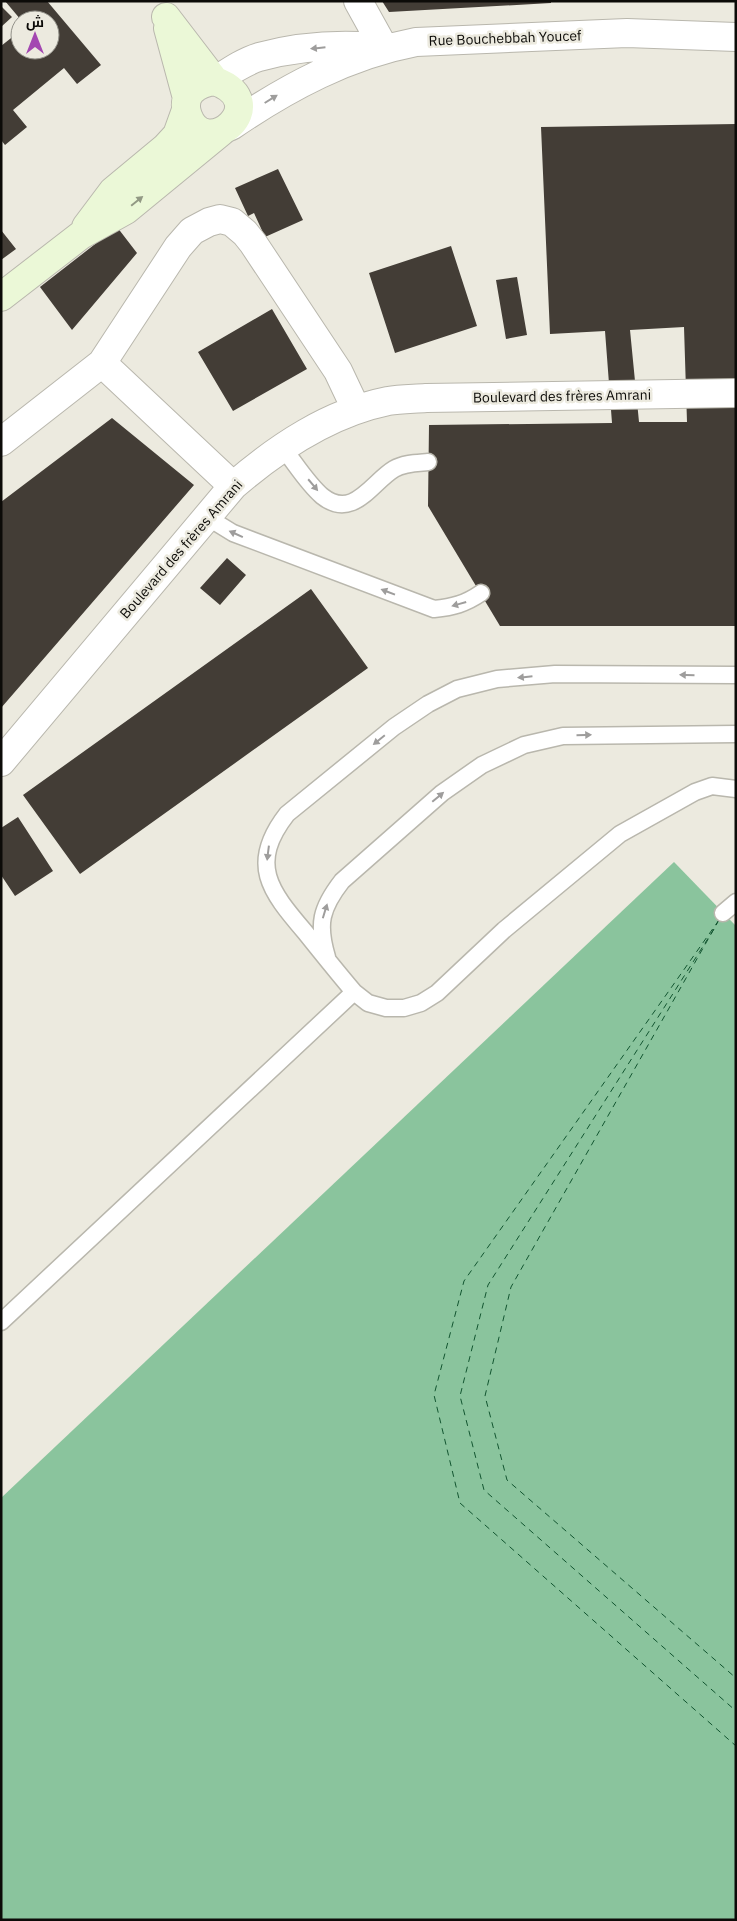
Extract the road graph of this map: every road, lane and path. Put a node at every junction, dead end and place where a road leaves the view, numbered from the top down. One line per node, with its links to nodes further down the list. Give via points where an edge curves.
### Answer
1 (358, 1): 6 (street)
2 (162, 9): 5 (main road); 10 (main road)
3 (627, 33): 4 (street); 6 (street, Rue Bouchebbah Youcef, via 416,42); 7 (street)
4 (736, 37)
5 (184, 41): 8 (street, Rue Bouchebbah Youcef, via 202,52 224,58); 9 (main road)
6 (384, 48): 8 (street, Rue Bouchebbah Youcef, one-way to 8, via 324,47); 11 (street, Rue Bouchebbah Youcef, one-way to 6, via 290,88)
7 (736, 56)
8 (258, 57): 9 (street, Rue Bouchebbah Youcef)
9 (215, 81): 10 (main road, via 203,82 193,89); 11 (main road, via 234,93 238,104 237,116)
10 (186, 104): 11 (main road, via 190,121 198,130 209,133); 12 (main road, Rue Bouchebbah Youcef, via 177,135 113,191)
11 (226, 129): 12 (main road, Rue Bouchebbah Youcef, one-way to 11, via 126,210)
12 (81, 235): 13 (main road, Rue Bouchebbah Youcef)
13 (1, 297)
14 (102, 364): 16 (street, via 178,246 192,232 220,219 232,222 253,243 338,371); 17 (street); 20 (street)
15 (736, 393): 16 (street, Boulevard des frères Amrani, via 426,398 389,401)
16 (356, 409): 18 (street, Boulevard des frères Amrani, via 319,425)
17 (1, 442)
18 (283, 448): 19 (lane, one-way to 19, via 323,496 342,503 364,497 395,468); 20 (street, Boulevard des frères Amrani)
19 (428, 462)
20 (233, 486): 21 (street, Boulevard des frères Amrani)
21 (207, 517): 22 (lane, one-way to 21, via 469,602 434,609 233,533); 25 (street, Boulevard des frères Amrani)
22 (481, 593)
23 (736, 675): 29 (lane, one-way to 29, via 555,674 497,679 457,689 394,727 287,814 274,831 268,849 267,870 272,889)
24 (736, 734): 29 (lane, one-way to 24, via 327,956 322,937 322,916 330,897 342,881 442,793 482,765 524,745 563,736)
25 (1, 762)
26 (736, 789): 30 (lane, via 712,786 695,792 620,834 422,1003 386,1008 368,1003)
27 (736, 902): 28 (lane)
28 (723, 913)
29 (338, 973): 30 (lane)
30 (354, 992): 31 (lane)
31 (1, 1322)

